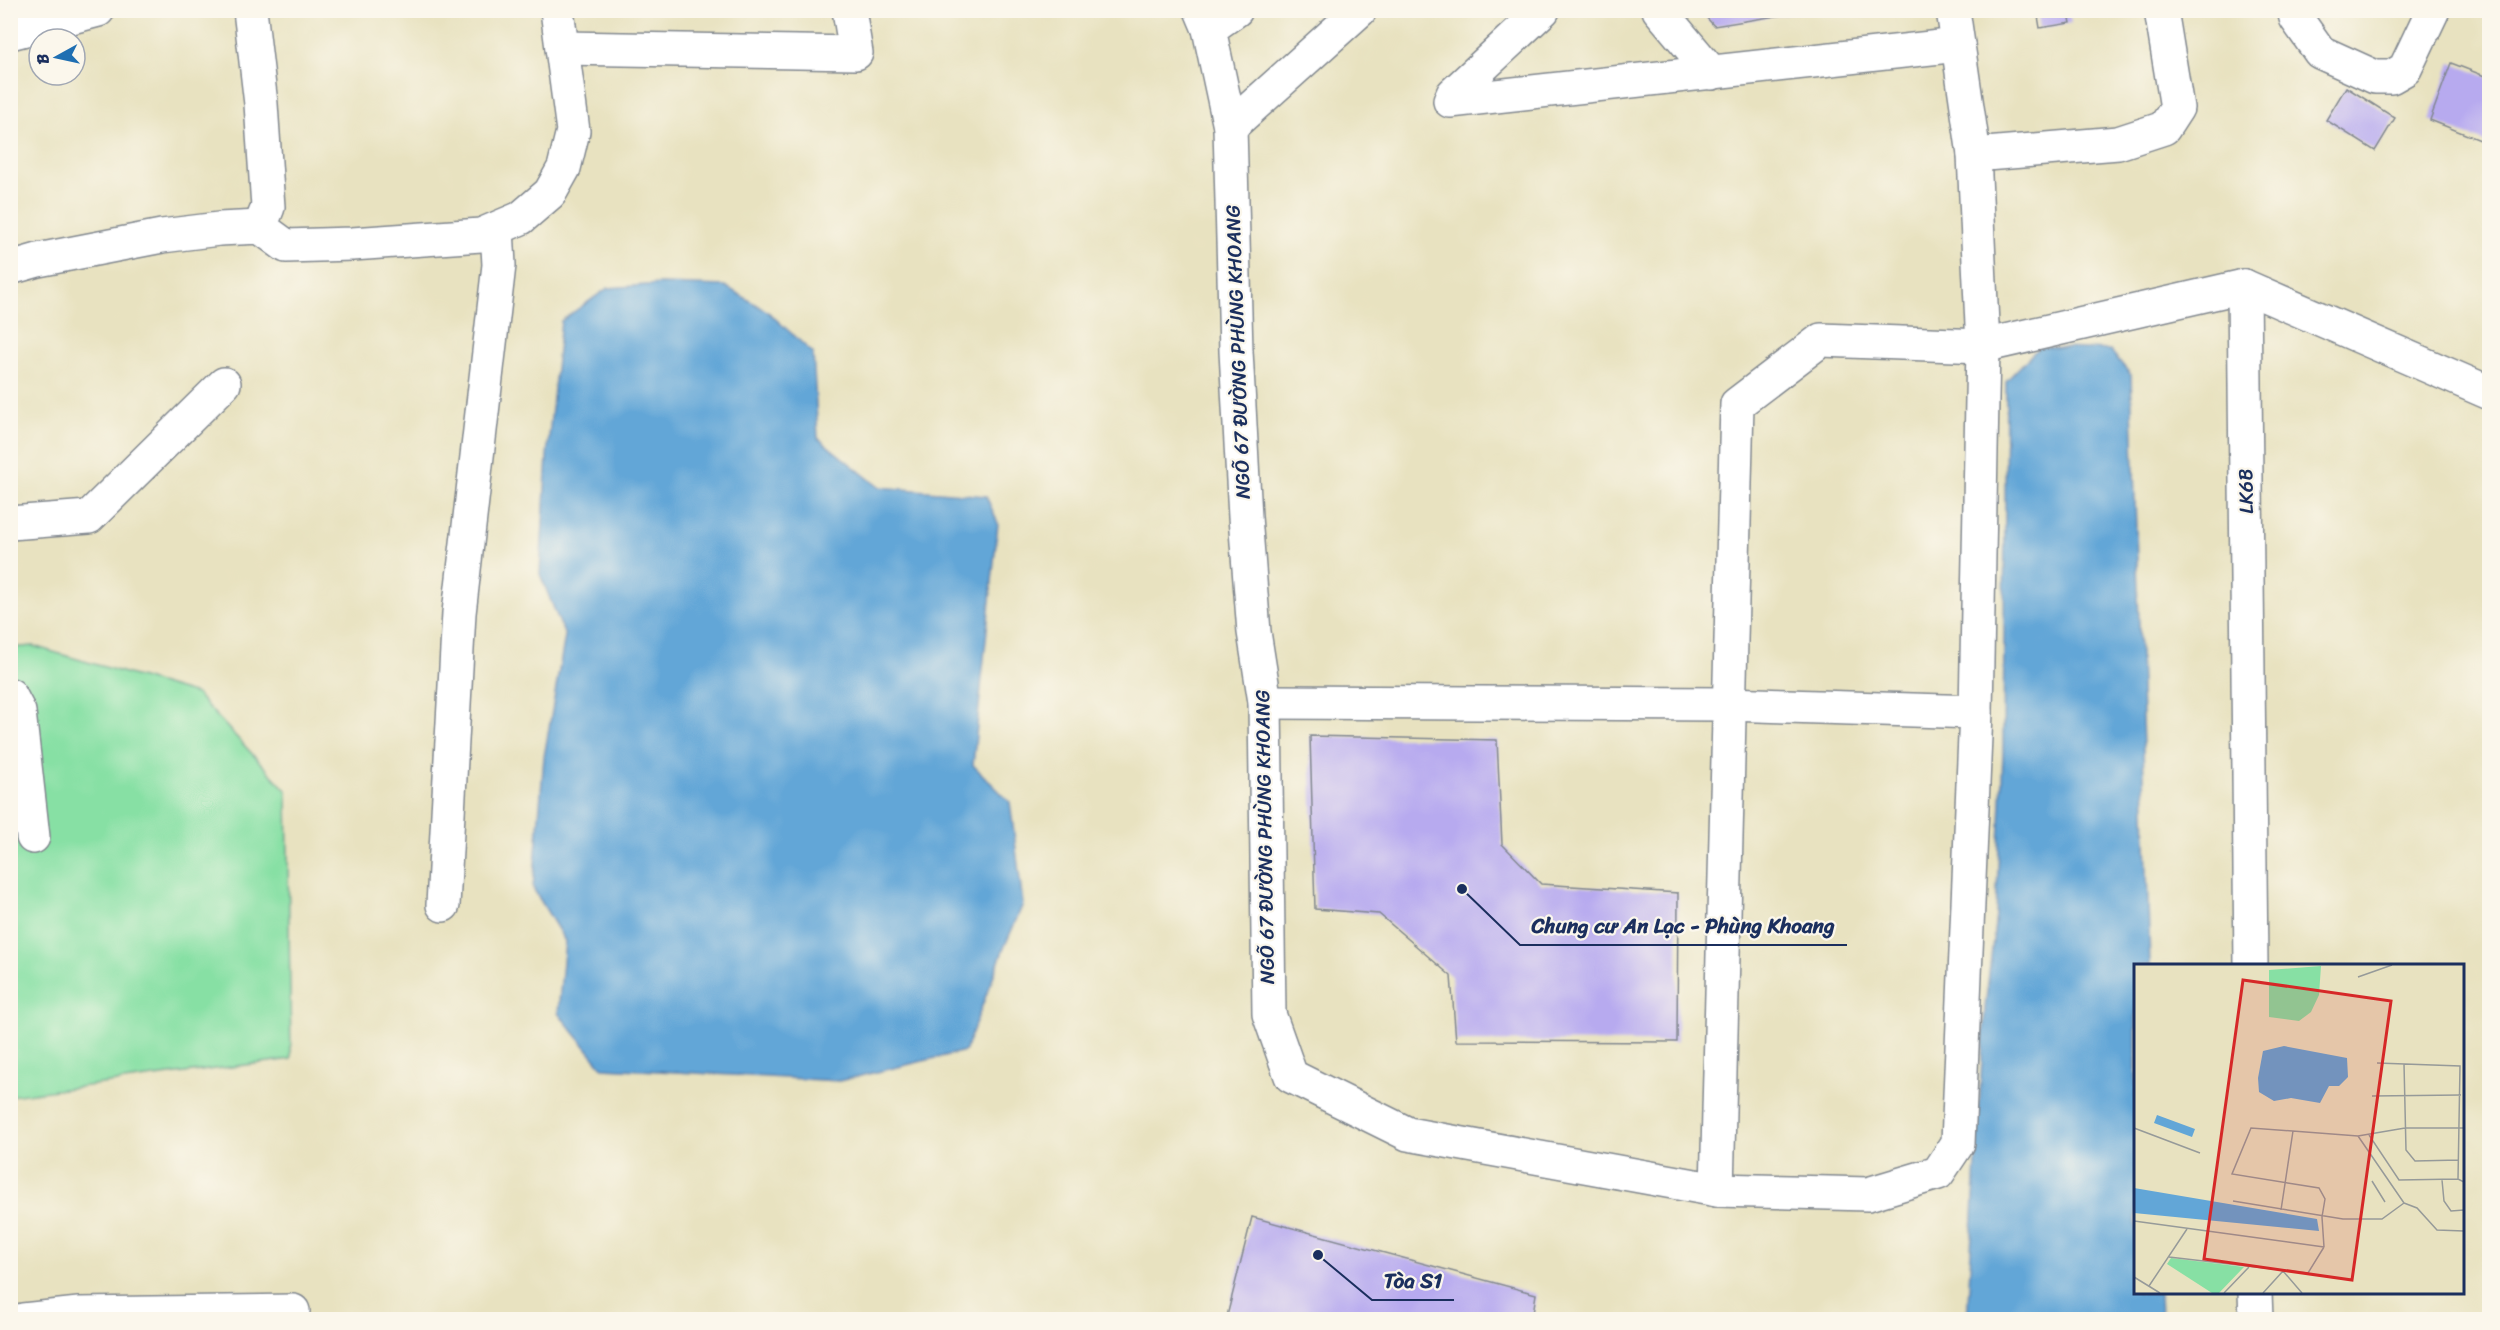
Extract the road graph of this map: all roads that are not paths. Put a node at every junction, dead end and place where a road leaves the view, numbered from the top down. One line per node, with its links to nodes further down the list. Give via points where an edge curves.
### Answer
1 (98, 10): 14 (street)
2 (250, 10): 20 (street, via 268,207)
3 (557, 10): 16 (street)
4 (849, 10): 16 (street, via 856,53)
5 (1236, 10): 13 (street)
6 (1360, 10): 18 (street)
7 (1543, 10): 17 (street, via 1450,101)
8 (1659, 10): 17 (street)
9 (1953, 10): 15 (street)
10 (2161, 10): 19 (street, via 2176,108 2164,129 2118,143)
11 (2294, 10): 12 (street, via 2320,52 2375,77 2391,77 2405,69)
12 (2433, 10)
13 (1205, 20): 18 (street, NGÕ 67 ĐƯỜNG PHÙNG KHOANG)
14 (10, 33)
15 (1958, 45): 17 (street); 19 (street)
16 (562, 48): 21 (street, via 573,131 564,168 550,193 521,218)
17 (1712, 73)
18 (1230, 127): 29 (street, NGÕ 67 ĐƯỜNG PHÙNG KHOANG, via 1245,517 1254,632)
19 (1974, 155): 24 (street)
20 (260, 227): 21 (street, via 286,246 410,241 481,235); 22 (street, via 162,236)
21 (496, 229): 33 (street, via 499,265 459,613)
22 (10, 268)
23 (2244, 286): 24 (street); 26 (street); 34 (street, LK6B)
24 (1983, 346): 30 (street, via 1821,340 1737,404); 31 (street)
25 (224, 384): 27 (street, via 89,517)
26 (2490, 393)
27 (10, 523)
28 (10, 695): 32 (street, via 19,712)
29 (1265, 702): 30 (street); 35 (street, NGÕ 67 ĐƯỜNG PHÙNG KHOANG, via 1269,1014 1290,1076 1408,1134)
30 (1728, 704): 31 (street); 35 (street)
31 (1977, 712): 35 (street, NGÕ 67 ĐƯỜNG PHÙNG KHOANG, via 1958,1143 1938,1173 1868,1194)
32 (33, 837)
33 (443, 905)
34 (2252, 964)
35 (1717, 1190)
36 (2255, 1294): 39 (street)
37 (293, 1311): 38 (street, via 79,1314)
38 (23, 1320)
39 (2256, 1320)

